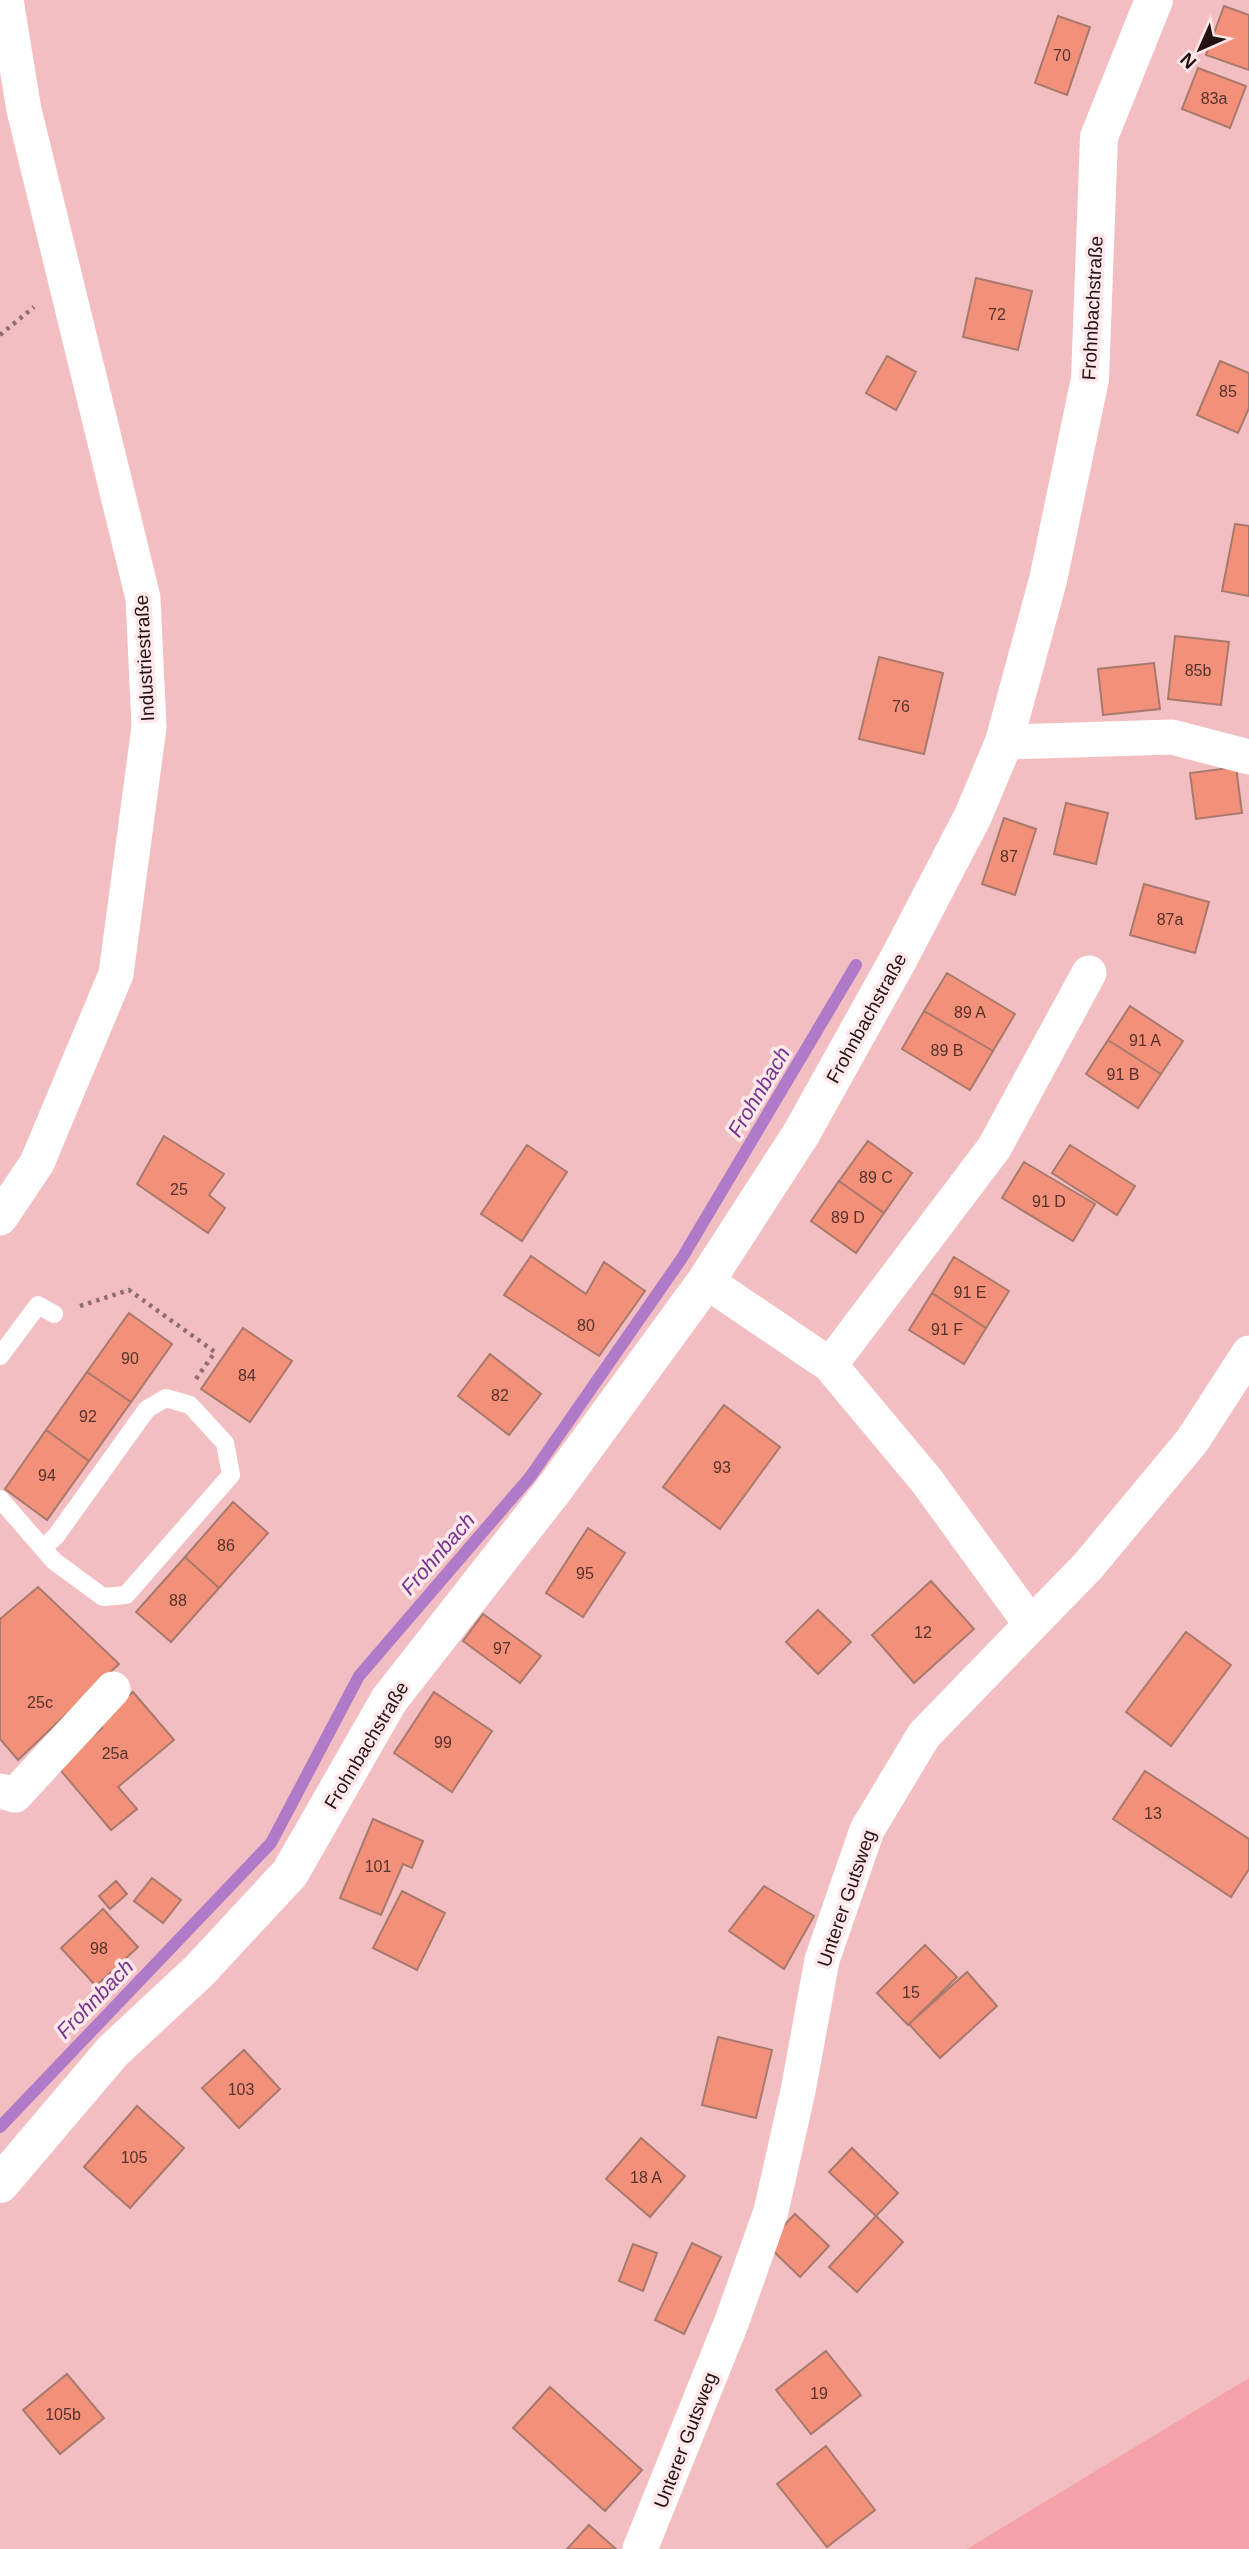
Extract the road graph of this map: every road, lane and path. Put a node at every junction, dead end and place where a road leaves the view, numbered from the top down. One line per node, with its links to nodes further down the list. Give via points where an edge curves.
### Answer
1 (6, 0): 6 (street, Industriestraße, via 24,110 143,598 149,727 116,974 37,1163)
2 (1154, 0): 3 (street, Frohnbachstraße, via 1099,137 1090,379 1048,580)
3 (1004, 743): 4 (street, via 1172,737); 7 (street, Frohnbachstraße, via 973,817 899,958 801,1134)
4 (1249, 757)
5 (1089, 973): 11 (street, via 994,1148)
6 (0, 1218)
7 (706, 1281): 11 (street); 18 (street, Frohnbachstraße, via 555,1488 389,1700 290,1873 199,1971 113,2051)
8 (54, 1314): 10 (lane, via 38,1305); 12 (path, via 129,1290 215,1352)
9 (1249, 1353): 15 (street, Unterer Gutsweg, via 1192,1441 1088,1566)
10 (0, 1356)
11 (830, 1365): 15 (street, via 926,1480)
12 (180, 1402): 14 (lane, via 166,1398 146,1409); 14 (lane, via 190,1405 225,1443 231,1475 126,1595 103,1597)
13 (0, 1499): 14 (lane)
14 (43, 1548)
15 (1030, 1623): 19 (street, Unterer Gutsweg, via 924,1735 867,1830 822,1959 771,2211)
16 (113, 1689): 17 (street, via 15,1796)
17 (0, 1790)
18 (0, 2184)
19 (640, 2549)

